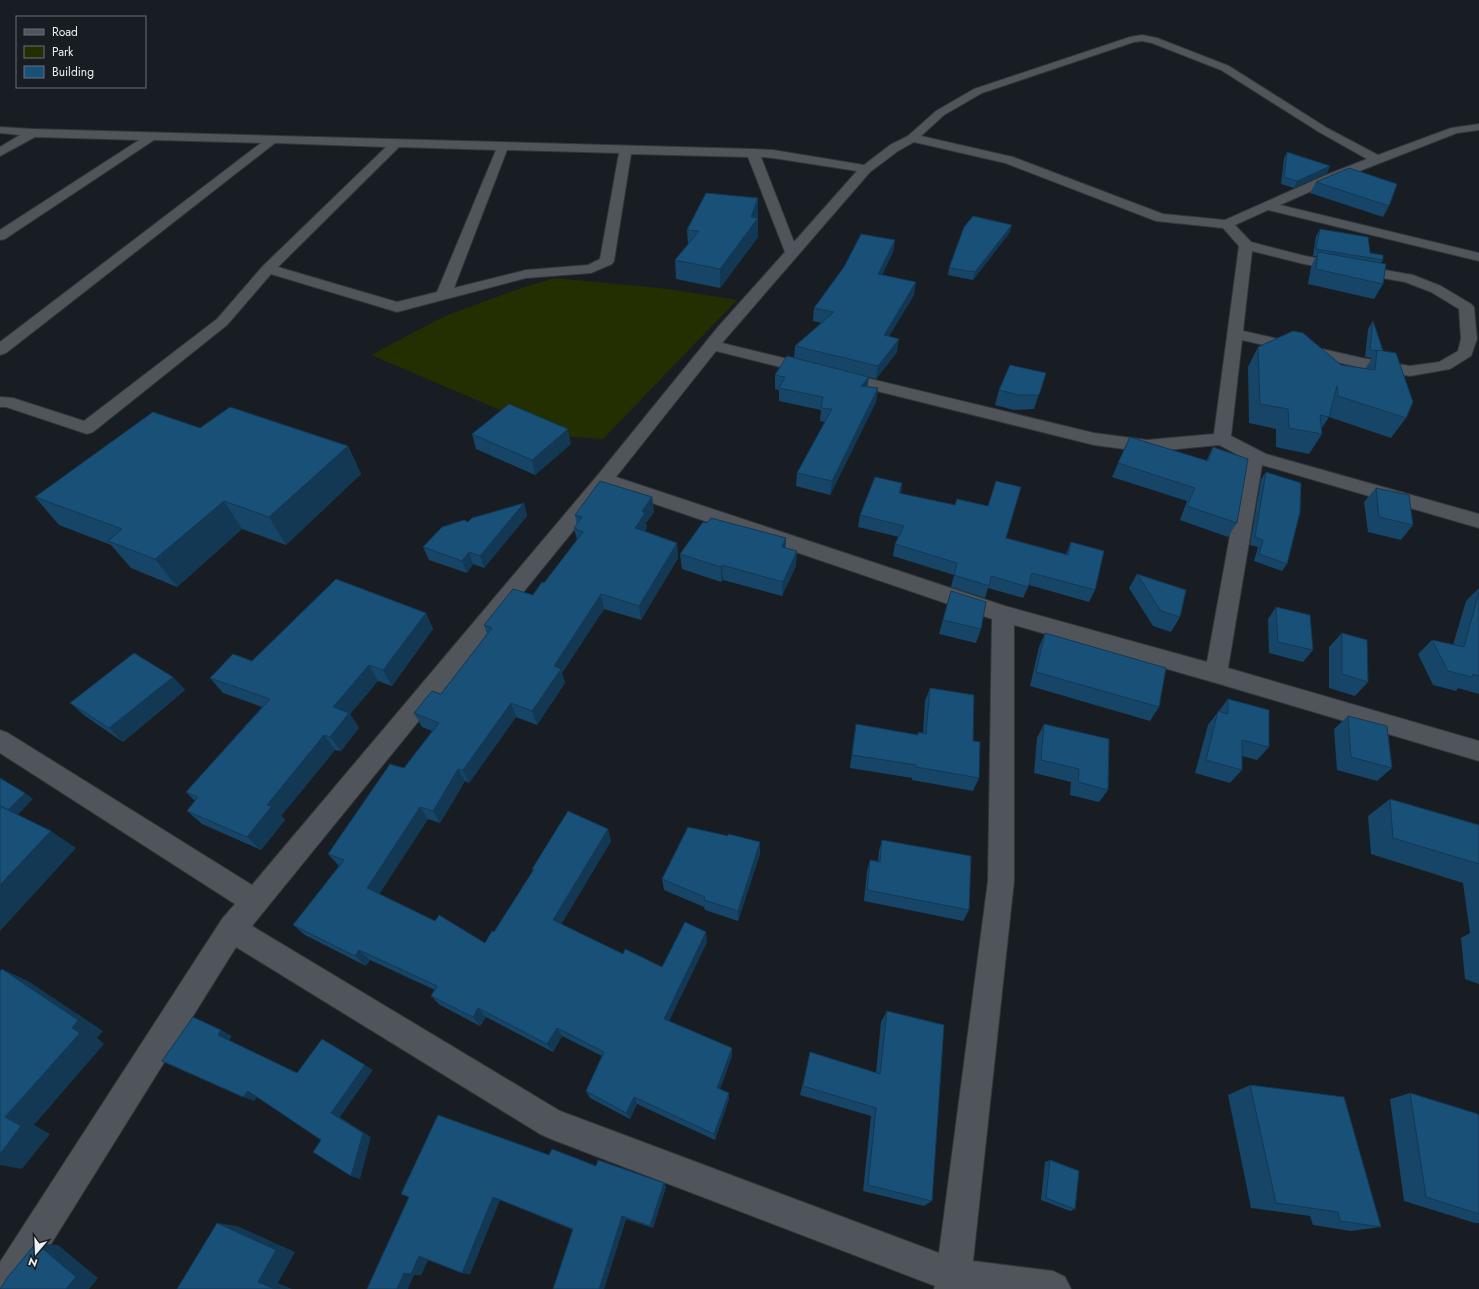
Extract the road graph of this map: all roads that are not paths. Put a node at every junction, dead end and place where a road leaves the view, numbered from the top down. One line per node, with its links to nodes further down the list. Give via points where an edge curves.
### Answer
1 (1478, 128): 12 (street, via 1455,130)
2 (0, 130): 3 (street)
3 (33, 133): 4 (street); 10 (street)
4 (152, 136): 6 (street); 16 (street)
5 (912, 138): 12 (street, via 940,113 978,91 1132,39 1142,38 1154,40 1225,68 1322,130); 13 (street); 15 (street, via 1008,160 1161,218)
6 (272, 140): 7 (street); 24 (street)
7 (396, 143): 8 (street); 20 (street)
8 (503, 146): 9 (street); 21 (street)
9 (626, 150): 11 (street); 21 (street, via 607,261 591,269 526,274)
10 (0, 152)
11 (753, 153): 13 (street); 18 (street)
12 (1377, 160): 14 (street)
13 (866, 169): 18 (street)
14 (1266, 206): 15 (street); 19 (street)
15 (1227, 224): 17 (street)
16 (0, 236)
17 (1246, 245): 22 (street); 22 (street, via 1304,260 1408,278 1436,289 1466,307 1470,339 1465,353 1444,366 1410,371 1362,363)
18 (792, 253): 23 (street)
19 (1479, 257)
20 (268, 269): 21 (street, via 397,307); 25 (street, via 222,322 87,428 7,402)
21 (444, 294)
22 (1235, 334): 26 (street)
23 (712, 345): 26 (street, via 1094,438 1147,446); 28 (street)
24 (0, 350)
25 (0, 402)
26 (1222, 439): 27 (street)
27 (1254, 456): 29 (street); 31 (street)
28 (604, 480): 30 (street); 34 (street)
29 (1479, 521)
30 (1003, 614): 31 (street); 36 (street, via 1001,881)
31 (1216, 674): 33 (street)
32 (0, 740): 34 (street)
33 (1479, 751)
34 (255, 902): 35 (street)
35 (232, 929): 36 (street, via 551,1123); 37 (street)
36 (953, 1282): 38 (street)
37 (3, 1289)
38 (1053, 1289)

